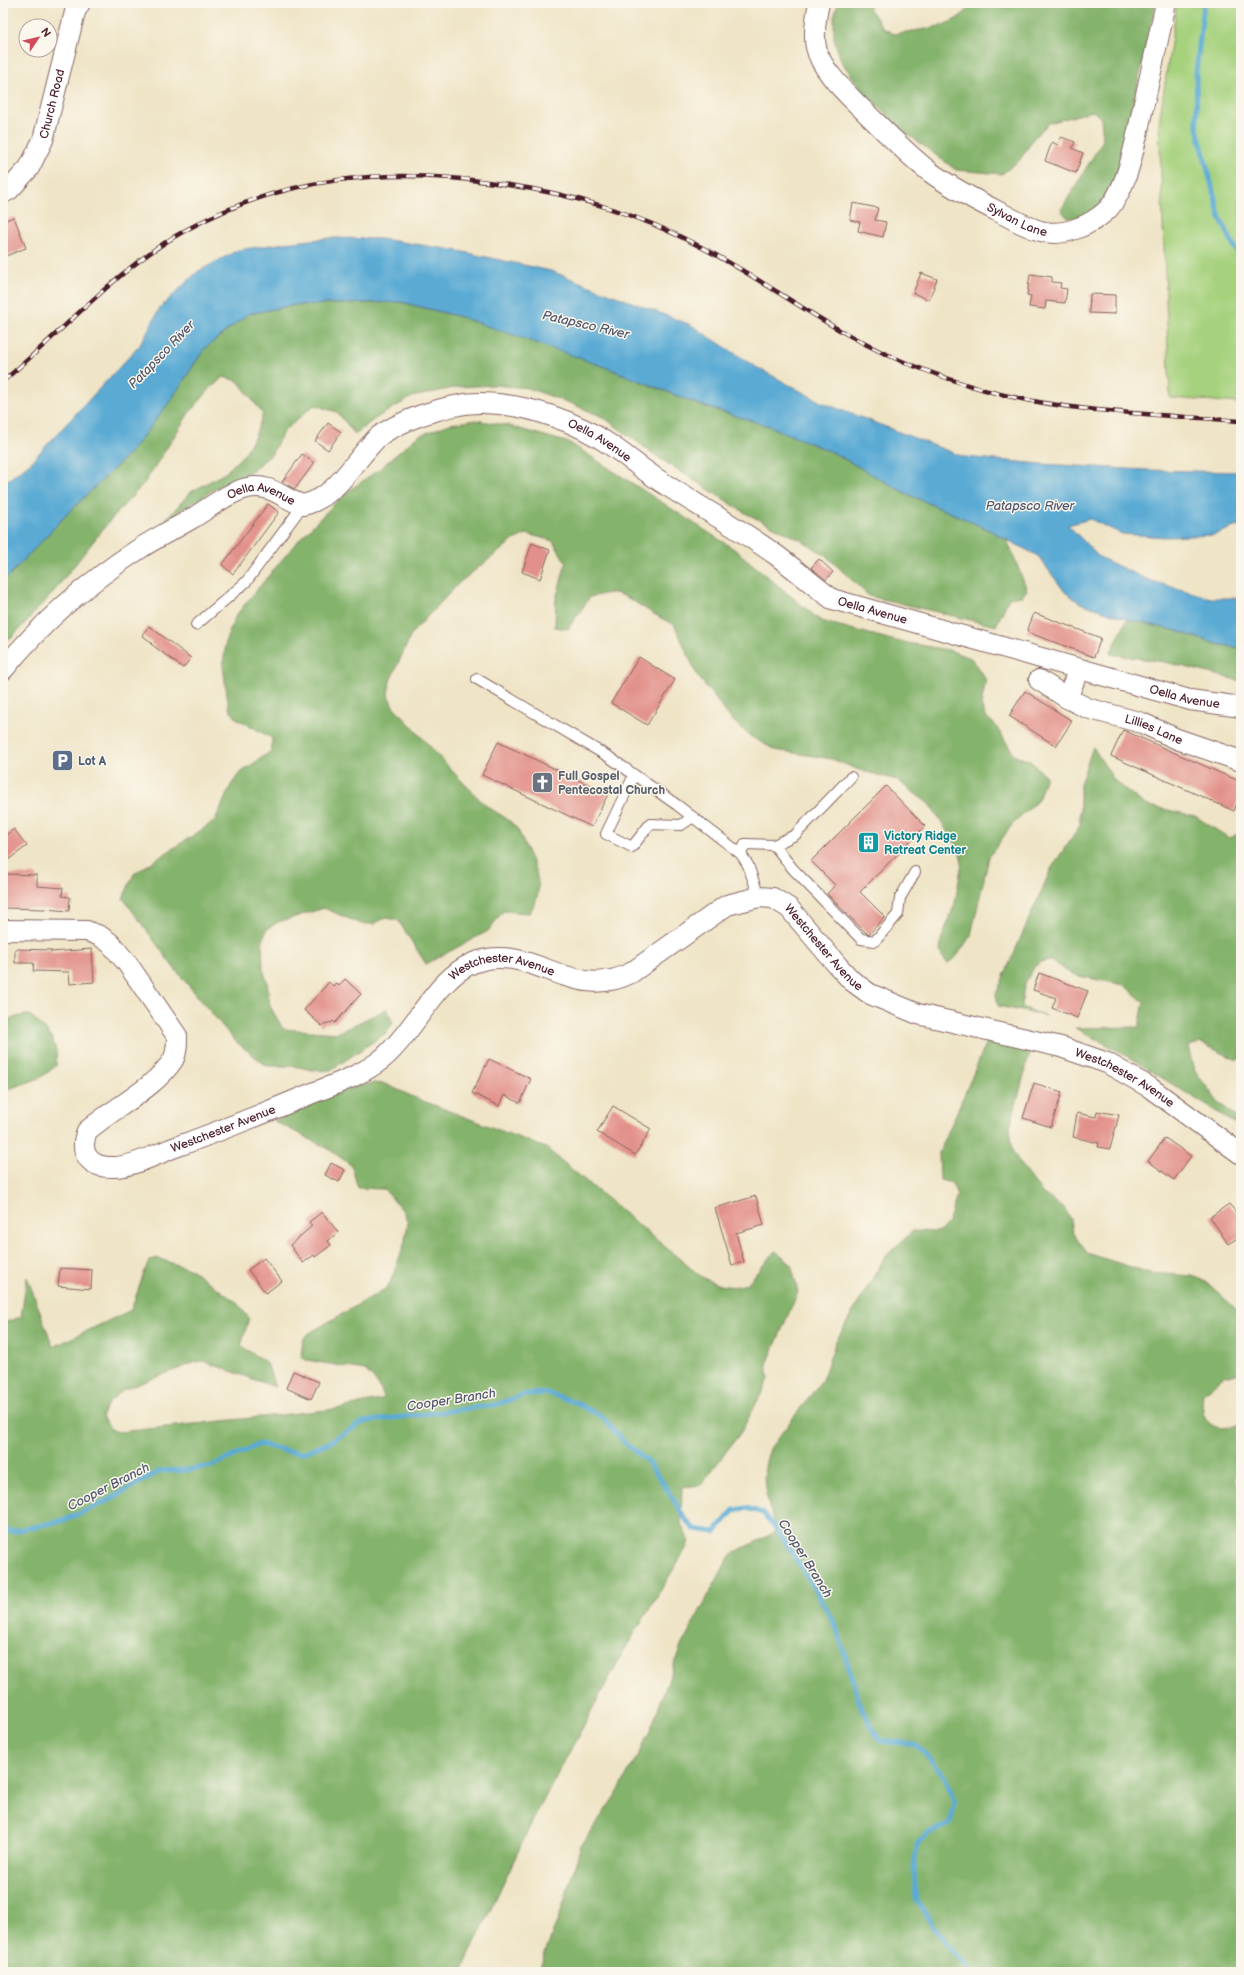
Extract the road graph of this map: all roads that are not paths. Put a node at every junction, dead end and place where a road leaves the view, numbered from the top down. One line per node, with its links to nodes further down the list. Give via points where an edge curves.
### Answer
1 (80, 3): 4 (street, Church Road, via 75,12 43,140 29,168)
2 (819, 3): 3 (street, Sylvan Lane, via 816,48 827,70 844,90 931,173 1029,227 1046,232 1071,230 1087,225 1106,210 1120,192 1132,157)
3 (1166, 3)
4 (3, 194)
5 (303, 505): 6 (lane, via 246,582); 7 (street, Oella Avenue, via 324,497 379,436 398,425 445,408 482,403 511,405 580,427 776,555 832,599); 8 (street, Oella Avenue, via 274,490 247,488 230,495 157,538 107,573 62,608 19,650)
6 (196, 626)
7 (1079, 669): 11 (street); 12 (street, Oella Avenue, via 1190,700)
8 (3, 670)
9 (477, 679): 14 (lane, via 609,757)
10 (1039, 680): 11 (street, Lillies Lane)
11 (1067, 698): 13 (street, Lillies Lane, via 1087,708 1142,723 1177,739)
12 (1241, 707)
13 (1241, 761)
14 (634, 775): 16 (lane); 16 (lane, via 606,834 632,847 650,824 682,825)
15 (851, 777): 17 (lane, via 795,835)
16 (693, 817): 18 (lane)
17 (774, 845): 18 (lane, via 745,844); 19 (lane, via 793,869 861,938 875,941 898,914 900,898)
18 (741, 854): 20 (lane, via 748,865)
19 (915, 872)
20 (759, 897): 21 (street, Westchester Avenue, via 727,905 620,979 606,982 574,980 513,958 491,958 472,964 454,975 381,1060 333,1085 228,1128 116,1167 91,1162 84,1152 86,1131 163,1072 173,1059 177,1036 127,962 100,936 87,931); 22 (street, Westchester Avenue, via 773,898 789,908 842,971 870,994 918,1014 1061,1047 1107,1063 1149,1087)
21 (3, 930)
22 (1241, 1154)

